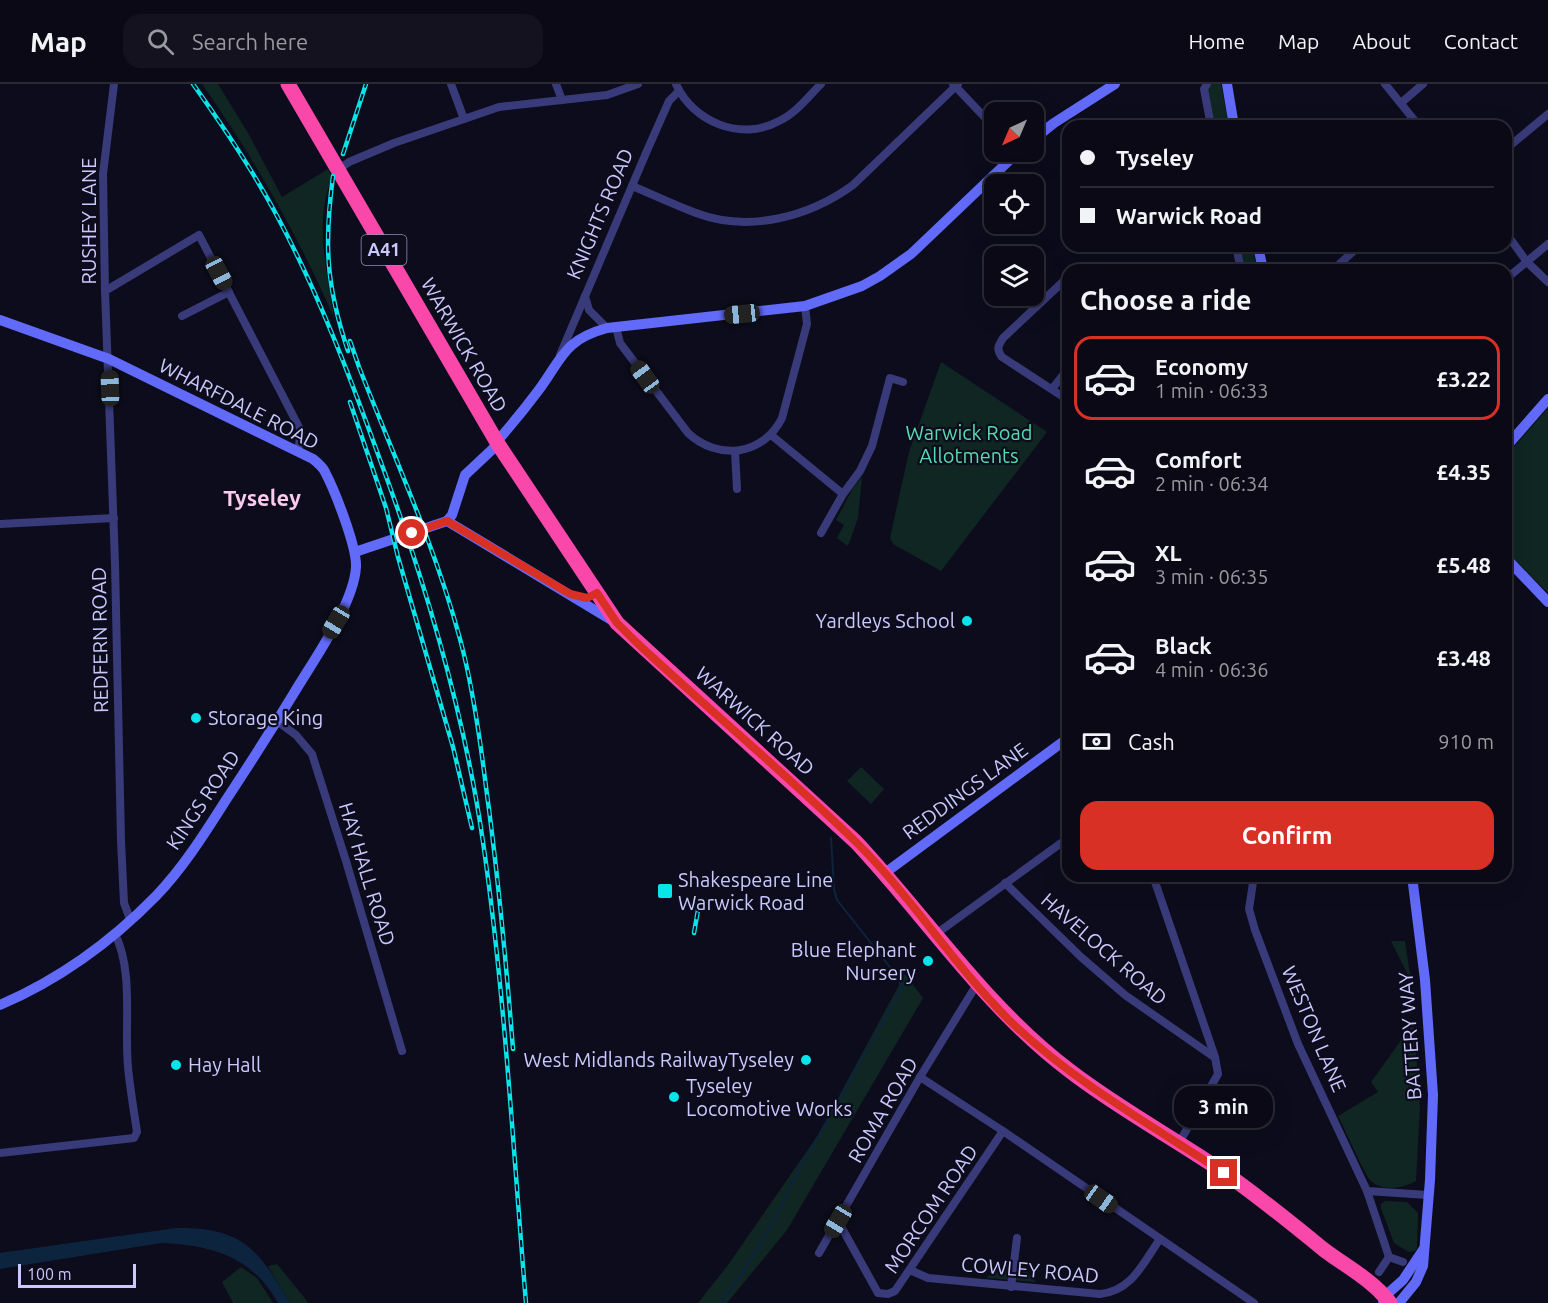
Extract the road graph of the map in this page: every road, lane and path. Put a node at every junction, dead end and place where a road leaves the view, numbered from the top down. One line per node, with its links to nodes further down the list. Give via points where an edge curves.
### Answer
1 (114, 84): 35 (street, RUSHEY LANE, via 103,174)
2 (288, 84): 25 (highway, WARWICK ROAD / A41)
3 (451, 84): 18 (street)
4 (556, 84): 14 (street)
5 (638, 84): 14 (street, via 607,95)
6 (821, 84): 13 (street, via 779,121 763,128 745,129 712,122 687,103)
7 (1115, 84): 22 (street)
8 (1207, 84): 19 (street, via 1204,89)
9 (1227, 84): 20 (street)
10 (1385, 84): 15 (street)
11 (1424, 84): 15 (street)
12 (955, 85): 17 (street); 26 (street, via 853,185 801,213 772,220 722,220 697,214)
13 (677, 87): 26 (street, KNIGHTS ROAD)
14 (562, 100): 18 (street, via 499,107)
15 (1401, 104): 21 (street)
16 (1548, 114): 23 (street)
17 (984, 116)
18 (464, 119): 25 (street, via 394,142)
19 (1210, 120)
20 (1233, 120)
21 (1414, 120)
22 (1044, 132)
23 (1512, 144)
24 (1008, 162): 38 (street, KNIGHTS ROAD, via 911,254 862,286)
25 (338, 170): 51 (highway, WARWICK ROAD / A41)
26 (632, 186): 37 (street, KNIGHTS ROAD)
27 (1512, 241): 30 (street)
28 (1548, 244): 30 (street)
29 (1352, 252): 31 (street)
30 (1527, 262): 32 (street); 33 (street)
31 (1340, 264)
32 (1512, 274)
33 (1548, 282)
34 (1062, 283): 46 (street, via 1002,338 998,351)
35 (105, 291): 36 (street, via 199,235); 43 (street, RUSHEY LANE)
36 (229, 292): 39 (street); 52 (street, via 301,431)
37 (585, 297): 41 (street, via 590,310); 42 (street, KNIGHTS ROAD)
38 (805, 306): 41 (street, KNIGHTS ROAD); 49 (street, via 807,324 802,344 782,418)
39 (182, 316)
40 (0, 320): 43 (street, WHARFDALE ROAD)
41 (611, 328): 42 (street, KNIGHTS ROAD, via 589,333); 53 (street, via 699,444)
42 (560, 355): 51 (street, KNIGHTS ROAD)
43 (109, 359): 52 (street, WHARFDALE ROAD); 56 (street, REDFERN ROAD)
44 (1062, 376): 46 (street)
45 (903, 382): 55 (street, via 890,378 872,446)
46 (1052, 389): 47 (street)
47 (1062, 396)
48 (1548, 399): 50 (street)
49 (771, 435): 53 (street); 55 (street)
50 (1512, 440)
51 (498, 444): 57 (street, KNIGHTS ROAD, via 465,475); 62 (highway, WARWICK ROAD / A41)
52 (298, 451): 60 (street, WHARFDALE ROAD, via 324,470)
53 (735, 451): 54 (street)
54 (737, 489)
55 (843, 494): 59 (street)
56 (114, 518): 58 (street); 74 (street, REDFERN ROAD, via 121,841 124,903)
57 (447, 521): 60 (street); 63 (street)
58 (0, 524)
59 (821, 533)
60 (361, 550): 66 (street, KINGS ROAD, via 354,582 336,622)
61 (1512, 564): 64 (street)
62 (597, 593): 63 (street, via 587,598); 65 (highway, WARWICK ROAD / A41)
63 (570, 594): 65 (street)
64 (1548, 602)
65 (617, 623): 69 (highway, WARWICK ROAD / A41, via 822,810)
66 (277, 721): 74 (street, KINGS ROAD, via 189,855 156,896); 79 (street, HAY HALL ROAD, via 312,754)
67 (1062, 742): 69 (street, REDDINGS LANE)
68 (1062, 842): 73 (street)
69 (885, 873): 76 (highway, WARWICK ROAD / A41)
70 (1155, 882): 80 (street)
71 (1253, 882): 85 (street, WESTON LANE, via 1249,909 1255,930 1298,1044)
72 (1413, 882): 86 (street, BATTERY WAY, via 1432,1069)
73 (1005, 883): 76 (street); 80 (street, HAVELOCK ROAD, via 1125,995)
74 (130, 919): 75 (street, KINGS ROAD)
75 (115, 934): 78 (street, KINGS ROAD, via 60,975); 84 (street, via 125,970 128,1068 137,1132 134,1138)
76 (936, 934): 77 (highway, WARWICK ROAD / A41)
77 (977, 984): 81 (street, ROMA ROAD); 83 (highway, WARWICK ROAD / A41, via 1014,1024 1070,1071)
78 (0, 1005)
79 (402, 1051)
80 (1215, 1057): 83 (street, via 1218,1074)
81 (920, 1077): 82 (street); 87 (street, ROMA ROAD)
82 (1003, 1131): 89 (street); 94 (street, MORCOM ROAD)
83 (1179, 1143): 97 (highway, WARWICK ROAD / A41, via 1339,1261)
84 (0, 1153)
85 (1367, 1191): 86 (street); 92 (street, WESTON LANE)
86 (1428, 1195): 90 (street)
87 (838, 1221): 91 (street, ROMA ROAD); 94 (street, MORCOM ROAD, via 880,1294 895,1291)
88 (1017, 1238): 96 (street)
89 (1160, 1239): 96 (street, COWLEY ROAD, via 1132,1280 1112,1293); 98 (street)
90 (1423, 1250): 97 (street); 99 (street, via 1423,1266)
91 (819, 1253)
92 (1389, 1257): 93 (street); 95 (street)
93 (1403, 1262)
94 (910, 1270): 96 (street, COWLEY ROAD, via 928,1278)
95 (1380, 1272)
96 (1011, 1287)
97 (1384, 1301)
98 (1254, 1303)
99 (1400, 1303)

